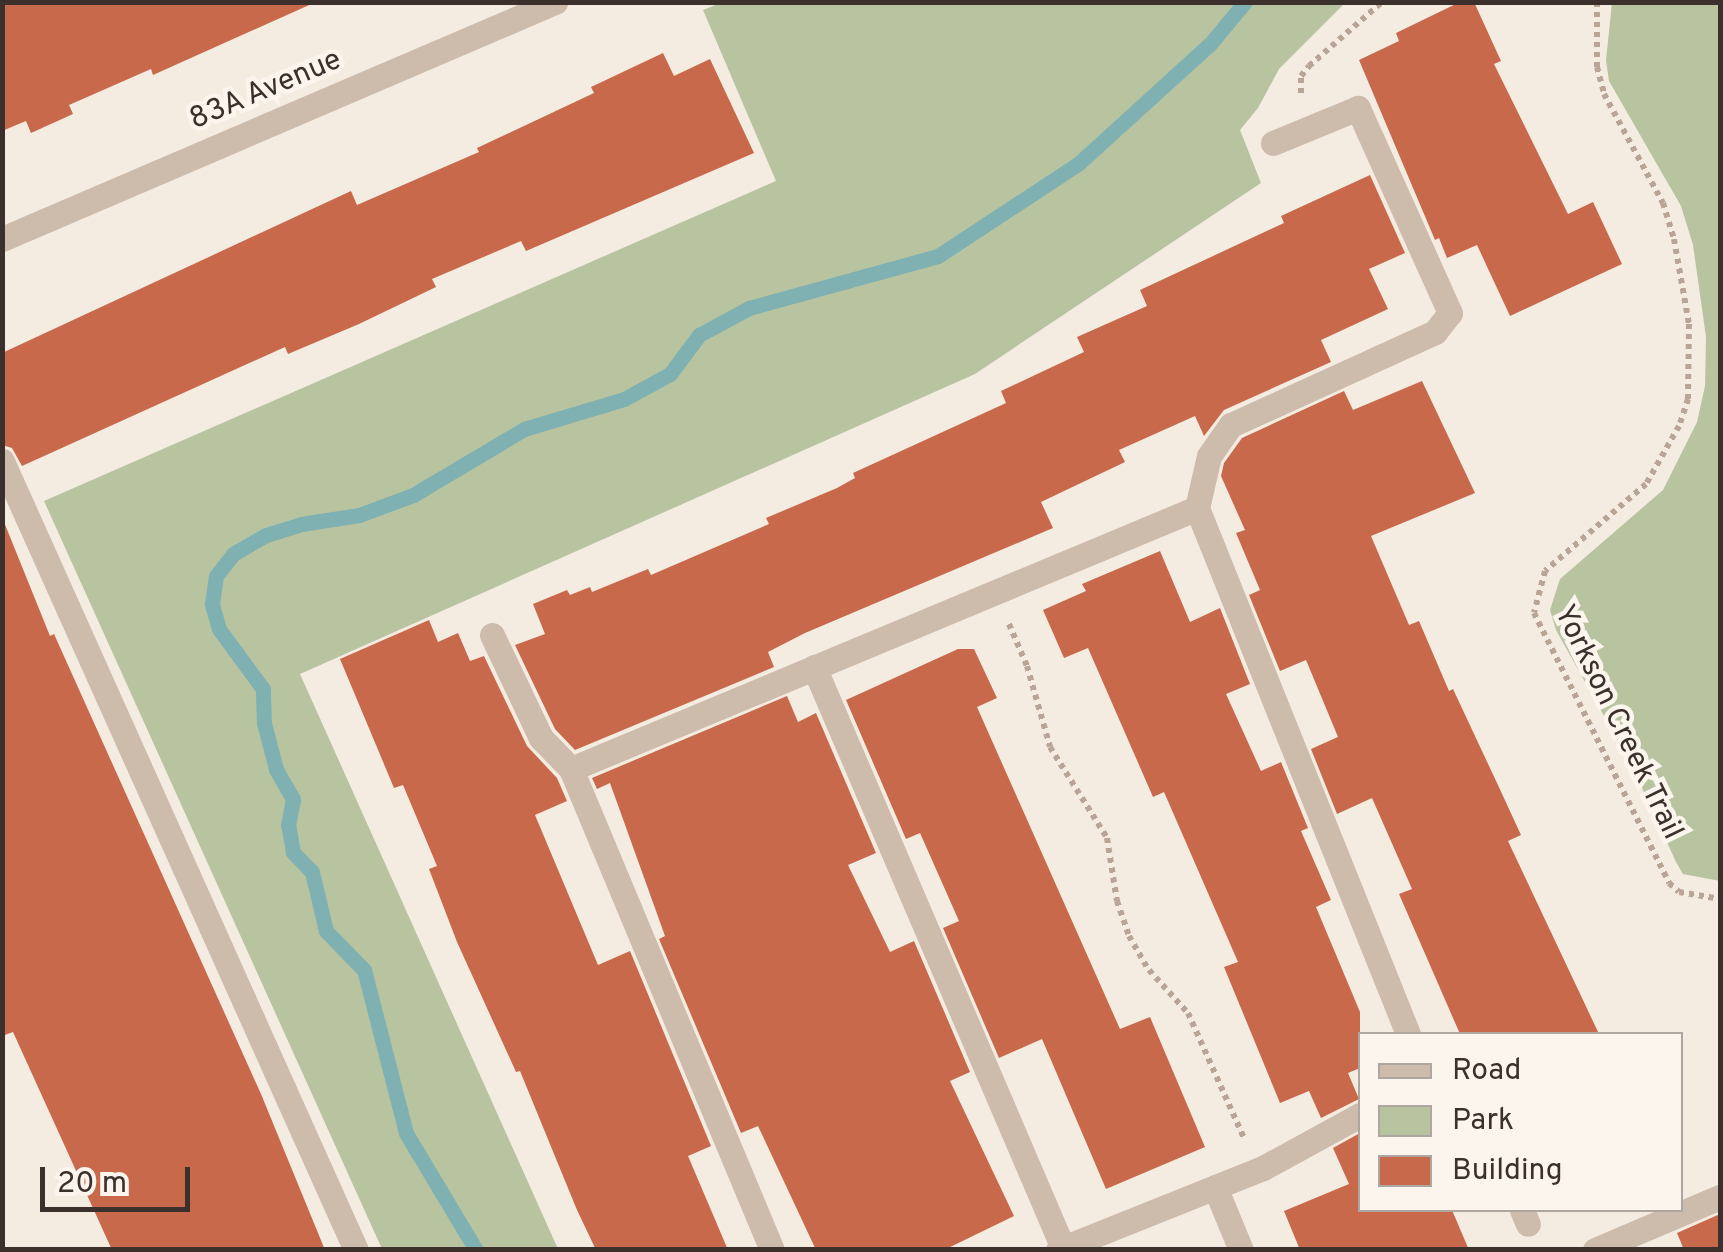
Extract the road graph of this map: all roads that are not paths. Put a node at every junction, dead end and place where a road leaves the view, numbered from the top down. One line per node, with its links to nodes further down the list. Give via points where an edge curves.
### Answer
1 (555, 2): 3 (street, 83A Avenue)
2 (1273, 143): 5 (street, via 1358,108 1450,313 1436,332 1231,425 1209,456)
3 (2, 239)
4 (2, 461): 14 (street)
5 (1197, 508): 7 (street); 9 (street)
6 (492, 635): 8 (street, via 541,738)
7 (814, 668): 8 (street); 13 (street)
8 (570, 769): 15 (street)
9 (1407, 1032)
10 (1358, 1116): 11 (street)
11 (1215, 1187): 13 (street); 16 (street)
12 (1720, 1197): 17 (street)
13 (1060, 1248)
14 (356, 1250)
15 (772, 1250)
16 (1242, 1250)
17 (1595, 1250)

